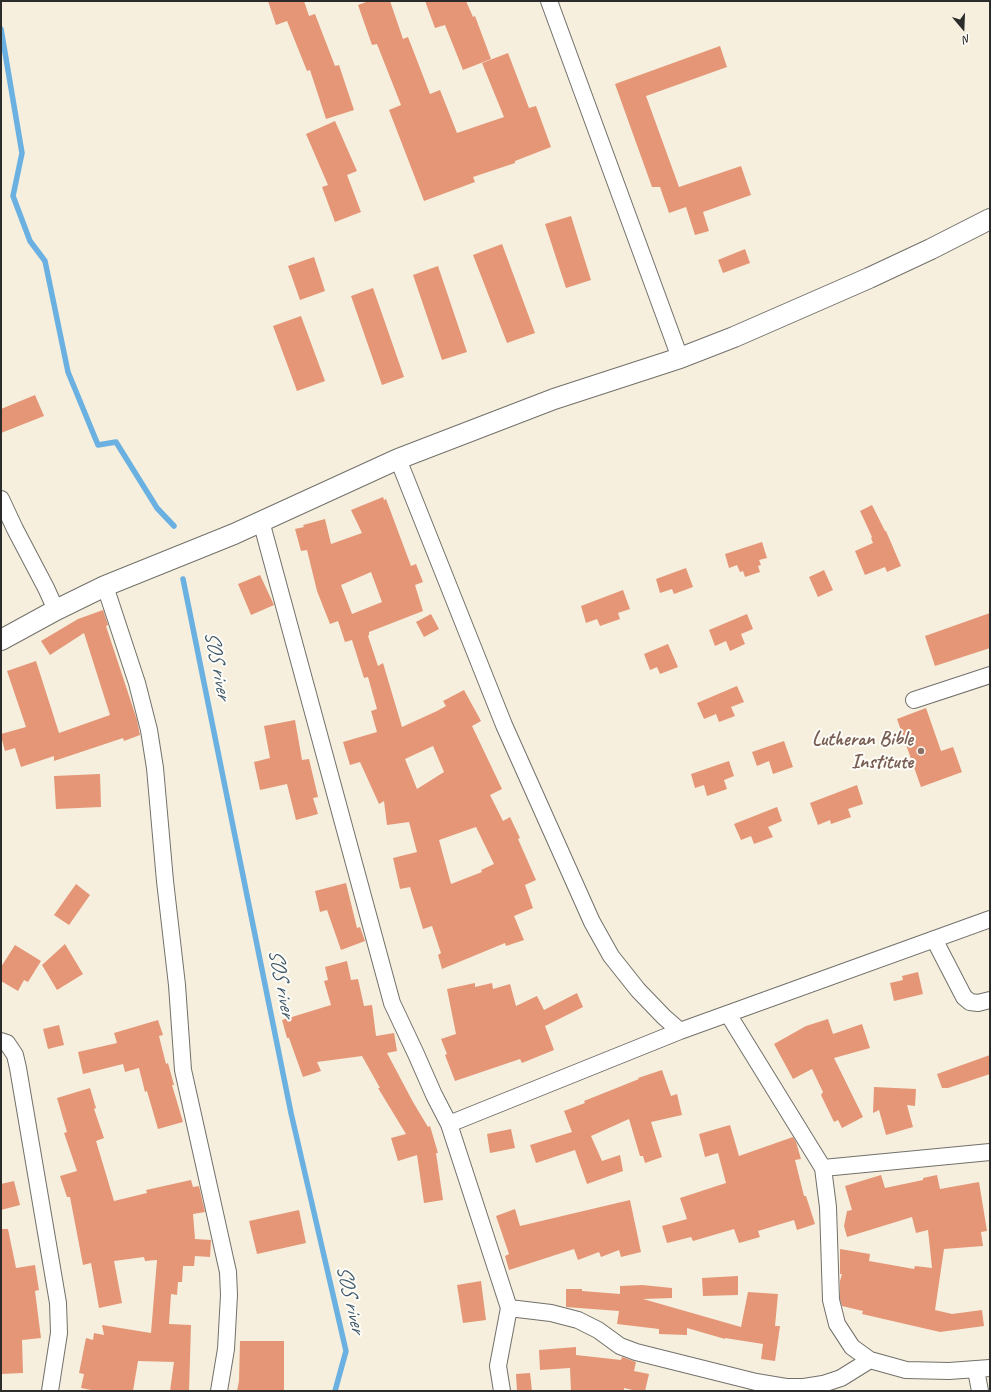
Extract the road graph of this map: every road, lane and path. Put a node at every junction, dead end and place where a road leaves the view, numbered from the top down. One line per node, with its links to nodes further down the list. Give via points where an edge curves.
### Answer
1 (549, 1): 3 (street)
2 (990, 219): 3 (street, via 868,278)
3 (680, 358): 4 (street, via 554,399)
4 (398, 459): 6 (street); 16 (street, via 504,725 592,922 611,956 638,990)
5 (1, 498): 8 (street)
6 (261, 521): 7 (street); 18 (street, via 392,1003)
7 (105, 586): 8 (street); 25 (street, via 137,683 149,730 177,985 183,1070 228,1272 230,1295 226,1349)
8 (56, 610): 9 (street)
9 (1, 640)
10 (990, 675): 11 (street)
11 (914, 700)
12 (990, 919): 13 (street)
13 (934, 940): 14 (street, via 964,998 978,1003); 15 (street)
14 (990, 1000)
15 (728, 1014): 16 (street); 20 (street)
16 (680, 1031): 18 (street)
17 (1, 1041): 24 (street, via 7,1044 14,1055 18,1068 58,1303 59,1333)
18 (449, 1124): 21 (street)
19 (990, 1152): 20 (street)
20 (823, 1168): 22 (street, via 828,1207 831,1300 837,1324 852,1347)
21 (509, 1308): 22 (street, via 551,1313 578,1320 598,1330 620,1346 636,1352 786,1387 823,1384 841,1378); 26 (street, via 498,1366)
22 (870, 1360): 23 (street, via 906,1370)
23 (983, 1369): 27 (street)
24 (50, 1391)
25 (219, 1391)
26 (502, 1391)
27 (980, 1391)

